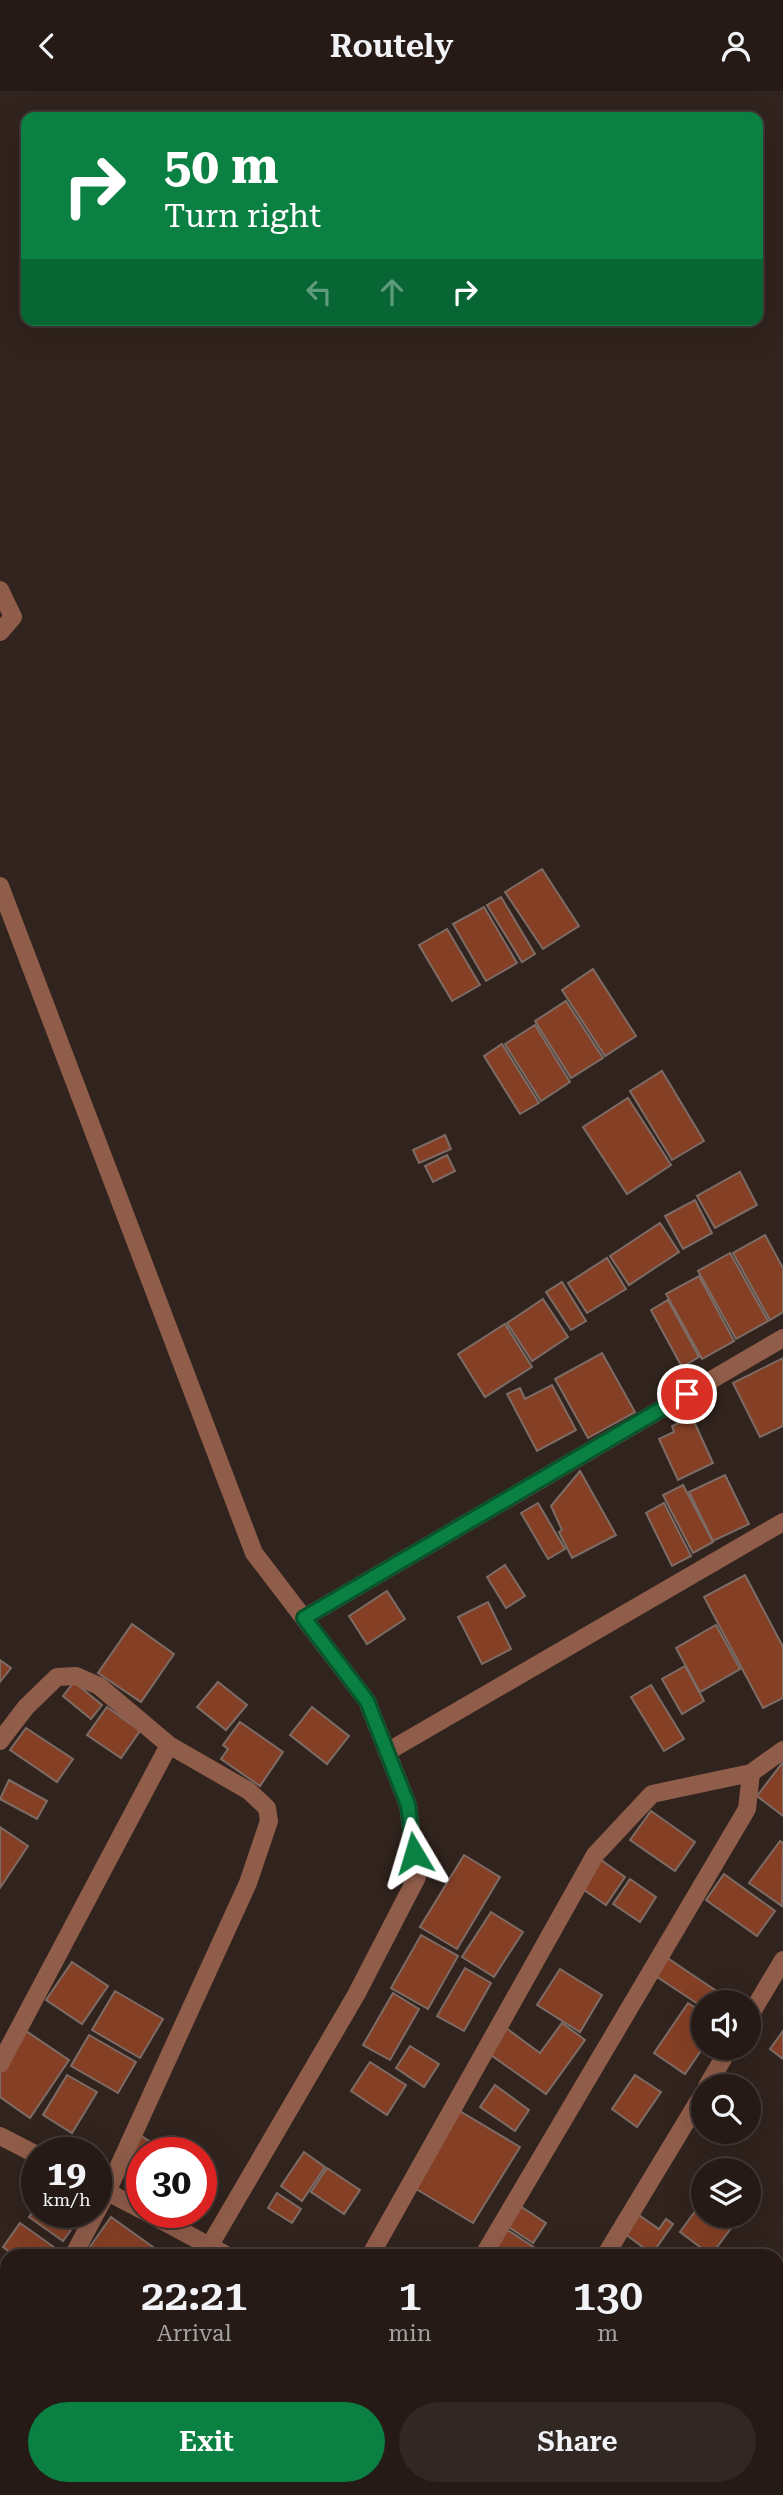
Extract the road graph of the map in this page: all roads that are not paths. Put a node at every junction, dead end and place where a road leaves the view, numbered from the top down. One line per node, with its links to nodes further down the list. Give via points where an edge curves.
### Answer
1 (0, 590): 2 (street, via 13,617)
2 (0, 632)
3 (0, 885): 6 (street, via 254,1553)
4 (783, 1338): 6 (street)
5 (783, 1522): 10 (street)
6 (304, 1618): 10 (street, via 367,1701)
7 (0, 1741): 8 (street, via 57,1677 76,1676 99,1686)
8 (169, 1745): 14 (street); 18 (street, via 249,1791 267,1808 269,1821 248,1883)
9 (783, 1751): 11 (street)
10 (387, 1752): 21 (street, via 408,1805 417,1877 356,1996)
11 (751, 1773): 24 (street, via 652,1794 595,1855); 25 (street, via 747,1809)
12 (783, 1960): 13 (street)
13 (761, 1997)
14 (0, 2064)
15 (691, 2114): 26 (street)
16 (0, 2136): 17 (street)
17 (21, 2147)
18 (112, 2168)
19 (85, 2228): 22 (street)
20 (177, 2228): 21 (street)
21 (210, 2245): 23 (street)
22 (76, 2249)
23 (217, 2249)
24 (374, 2249)
25 (487, 2249)
26 (609, 2249)

